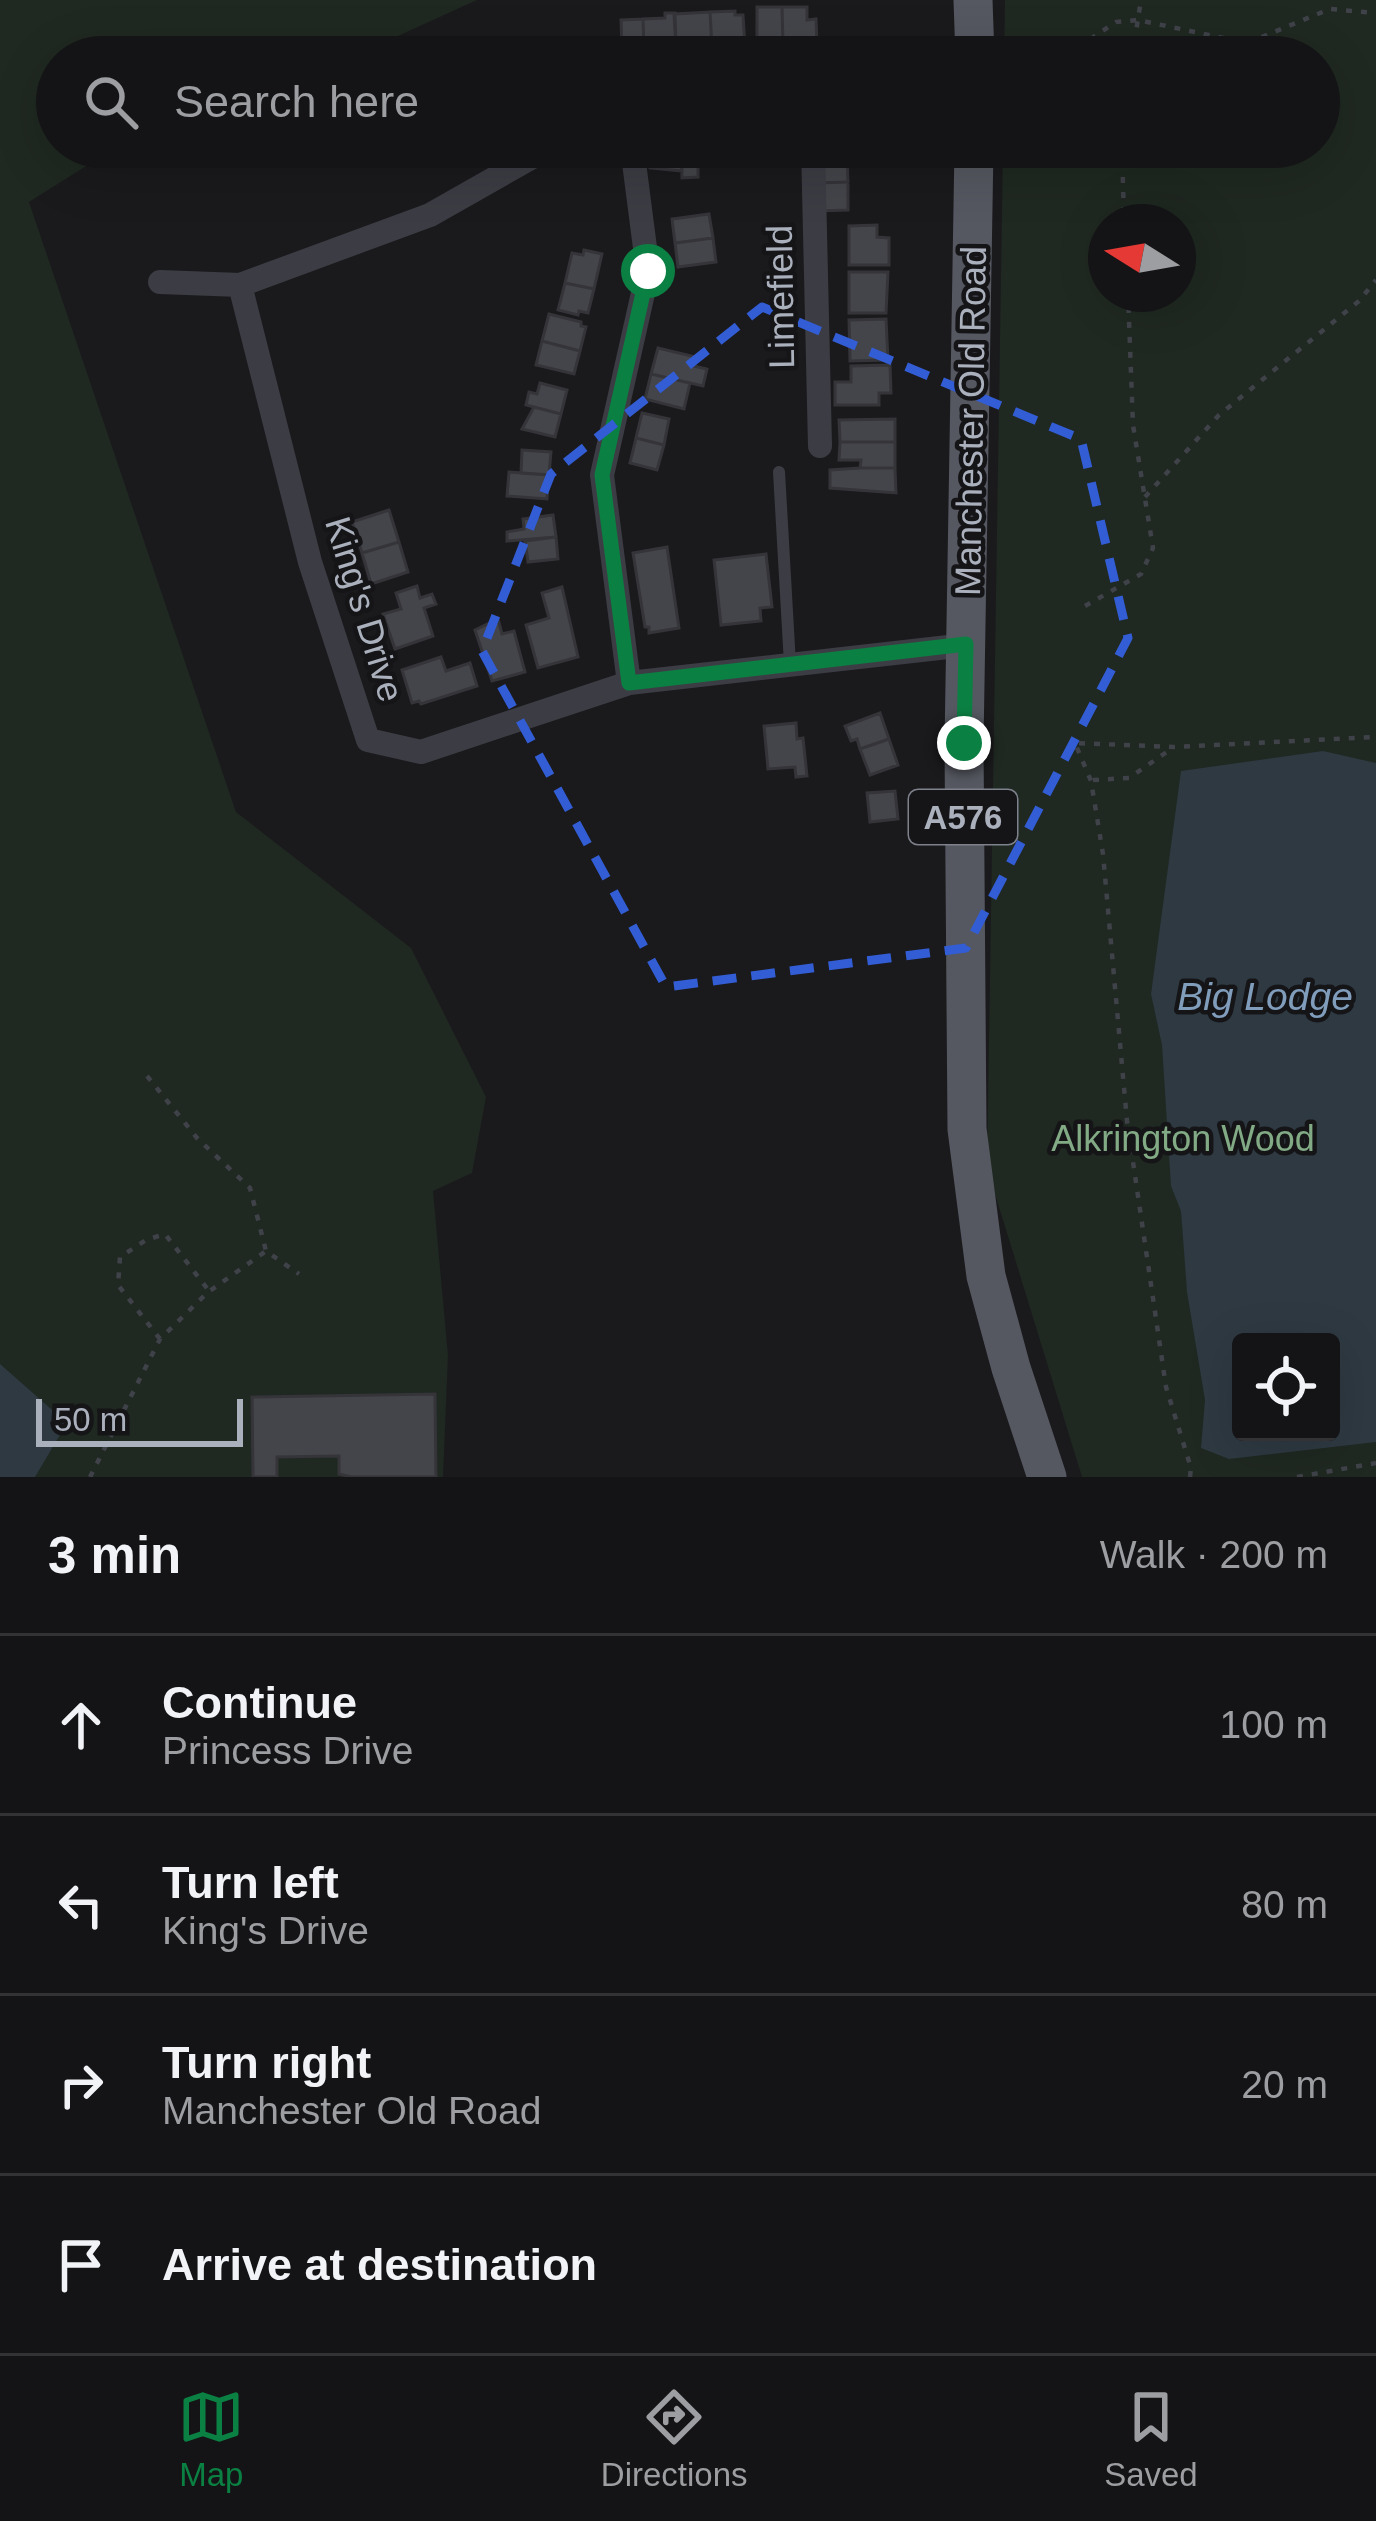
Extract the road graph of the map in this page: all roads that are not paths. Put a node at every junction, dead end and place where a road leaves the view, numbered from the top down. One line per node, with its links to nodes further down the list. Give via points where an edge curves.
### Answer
1 (974, 0): 2 (main road)
2 (977, 36)
3 (513, 168): 8 (street, via 430,215)
4 (635, 168): 13 (street, via 648,271 602,475)
5 (813, 168): 9 (street, Limefield)
6 (974, 168): 11 (main road, Manchester Old Road / A576)
7 (160, 282): 8 (street)
8 (240, 285): 13 (street, King's Drive, via 310,562 368,740 421,752)
9 (820, 446)
10 (779, 472): 12 (lane)
11 (966, 644): 12 (street, King's Drive); 14 (main road, Manchester Old Road / A576, via 967,1129 986,1276)
12 (790, 664): 13 (street, King's Drive)
13 (629, 683)
14 (1047, 1477)

